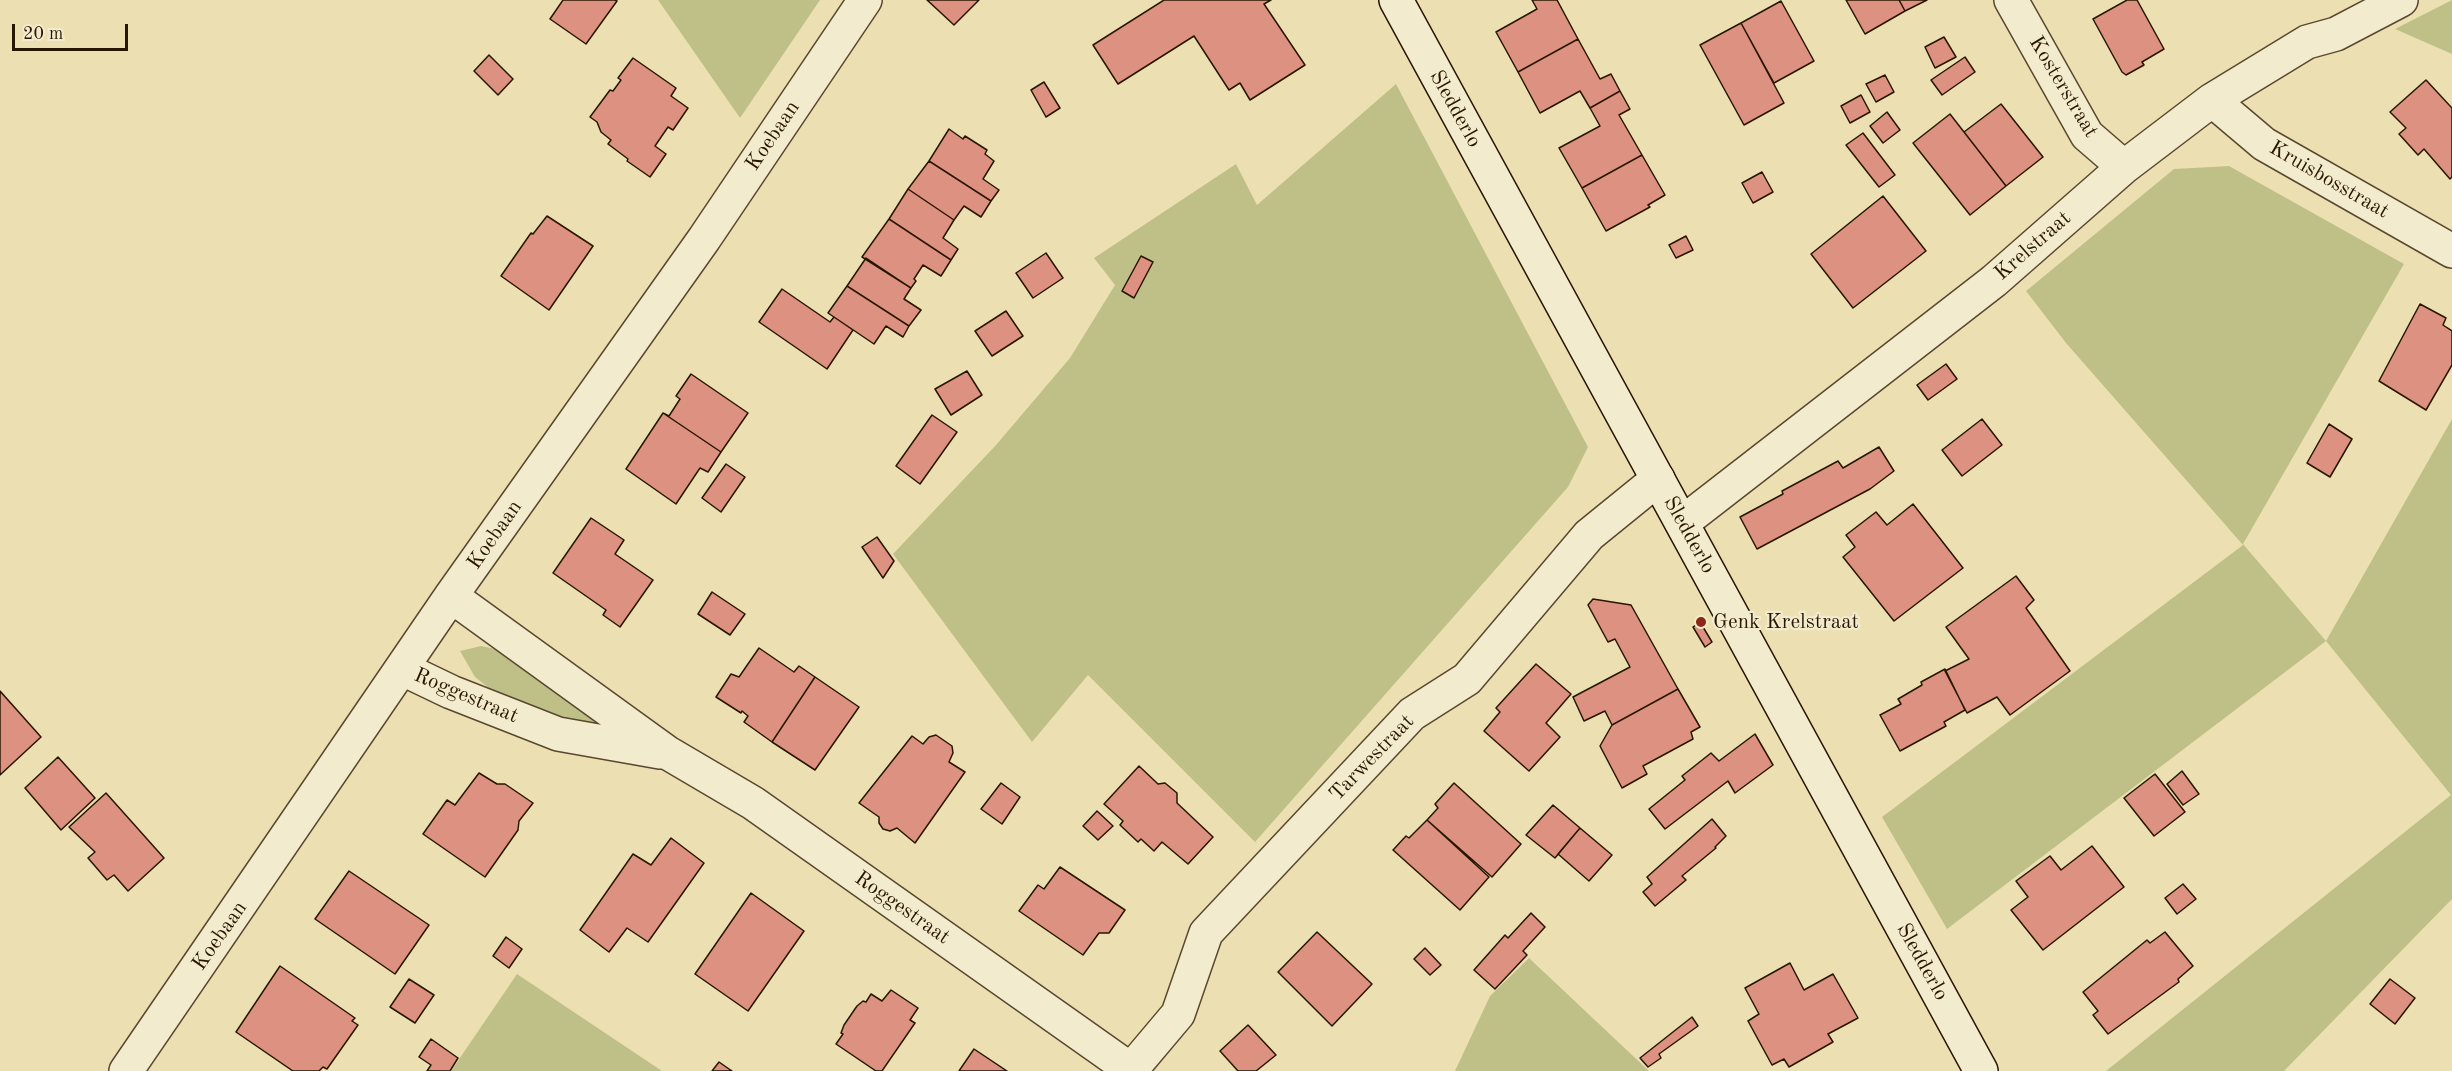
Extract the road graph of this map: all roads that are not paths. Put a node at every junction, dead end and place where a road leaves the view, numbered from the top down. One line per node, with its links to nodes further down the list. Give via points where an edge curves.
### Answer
1 (865, 0): 10 (street, Koebaan, via 704,239)
2 (1396, 0): 8 (street, Sledderlo)
3 (2011, 0): 6 (street, Kosterstraat, via 2087,135)
4 (2401, 0): 5 (street, Krelstraat, via 2336,34 2307,42)
5 (2212, 100): 6 (street, Krelstraat); 7 (street, Kruisbosstraat, via 2264,144)
6 (2124, 167): 9 (street, Krelstraat, via 1994,280)
7 (2452, 251)
8 (1658, 479): 9 (street, Sledderlo); 13 (street, Tarwestraat, via 1589,535 1467,680 1412,714 1206,933 1178,1014)
9 (1682, 523): 15 (street, Sledderlo)
10 (451, 596): 11 (street, Koebaan); 12 (street, Roggestraat)
11 (403, 669): 12 (street, Roggestraat, via 558,734); 14 (street, Koebaan)
12 (668, 753): 13 (street, Roggestraat, via 753,803)
13 (1131, 1070)
14 (126, 1071)
15 (1981, 1071)

